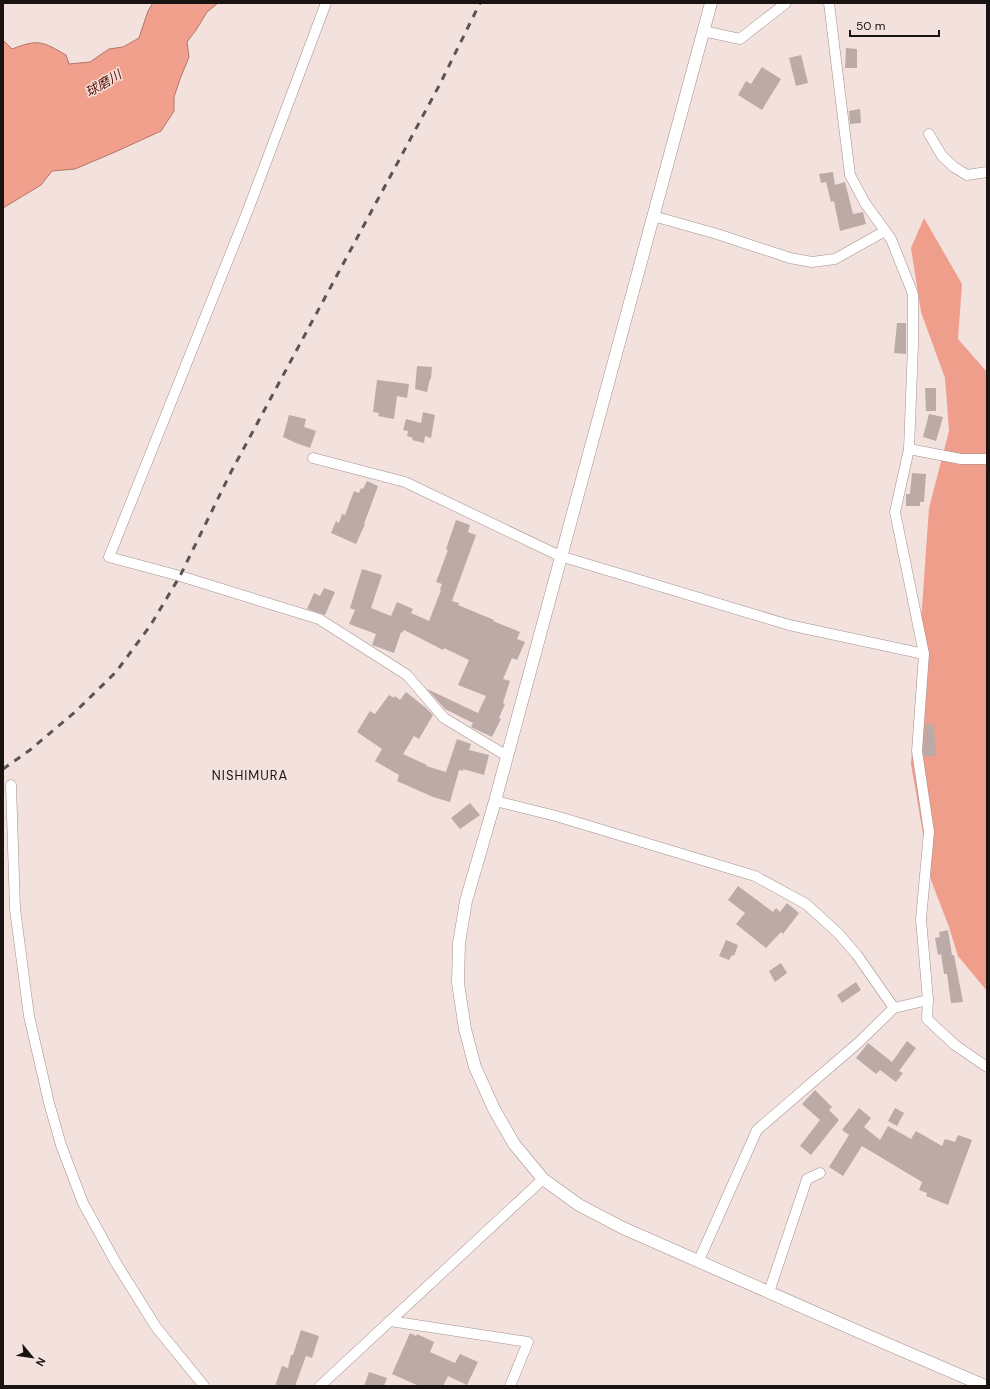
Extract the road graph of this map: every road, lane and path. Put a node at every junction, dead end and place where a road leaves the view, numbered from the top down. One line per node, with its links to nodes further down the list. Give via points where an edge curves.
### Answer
1 (326, 3): 15 (street, via 248,210 109,557 319,619 407,675 444,718)
2 (710, 3): 5 (street)
3 (786, 3): 5 (street, via 740,39)
4 (829, 3): 9 (street, via 850,175 865,203)
5 (703, 31): 8 (street)
6 (929, 134): 7 (street, via 942,156 954,167 967,174)
7 (987, 172)
8 (653, 216): 9 (street, via 790,258 812,262 835,258); 13 (street)
9 (885, 231): 10 (street, via 891,239 913,294)
10 (909, 449): 12 (street, via 961,459); 14 (street, via 895,512)
11 (313, 458): 13 (street, via 405,482)
12 (987, 459)
13 (560, 556): 14 (street, via 790,625); 15 (street)
14 (924, 654): 18 (street, via 917,751 929,832 921,918)
15 (507, 756): 17 (street)
16 (11, 784): 26 (street, via 15,909 29,1016 61,1145 83,1203 116,1263 156,1327)
17 (495, 801): 19 (street, via 556,816 755,876 806,904 838,933 857,955); 22 (street, via 466,901 459,943 458,983 465,1029 475,1066 494,1109 514,1144)
18 (928, 1000): 19 (street); 20 (street, via 927,1019 955,1045)
19 (894, 1008): 23 (street, via 858,1043 757,1130)
20 (987, 1067)
21 (820, 1173): 24 (street, via 807,1179)
22 (543, 1179): 23 (street, via 579,1205 623,1228); 25 (street)
23 (699, 1260): 24 (street)
24 (769, 1292): 29 (street)
25 (390, 1321): 27 (street); 28 (street, via 528,1342)
26 (204, 1386)
27 (320, 1386)
28 (510, 1386)
29 (985, 1386)

